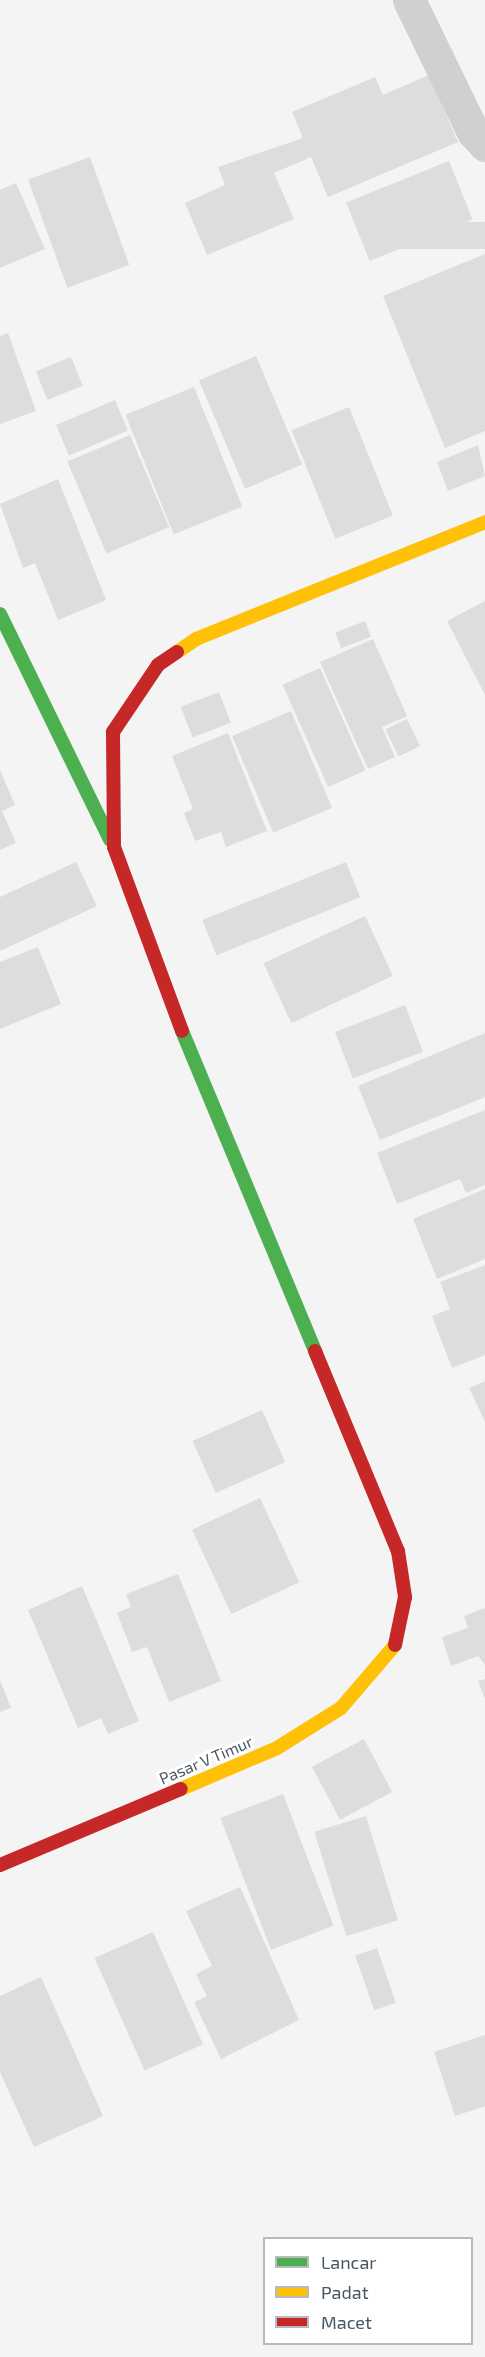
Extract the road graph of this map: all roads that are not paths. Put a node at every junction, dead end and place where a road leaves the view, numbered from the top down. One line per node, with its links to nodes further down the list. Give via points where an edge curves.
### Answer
1 (409, 0): 2 (street, via 473,132)
2 (485, 145)
3 (485, 522): 5 (street, via 196,639 158,665 113,732)
4 (0, 614): 5 (street)
5 (114, 847): 6 (street, Pasar V Timur, via 195,1065 398,1551 405,1597 396,1643 342,1708 277,1748)
6 (0, 1865)

